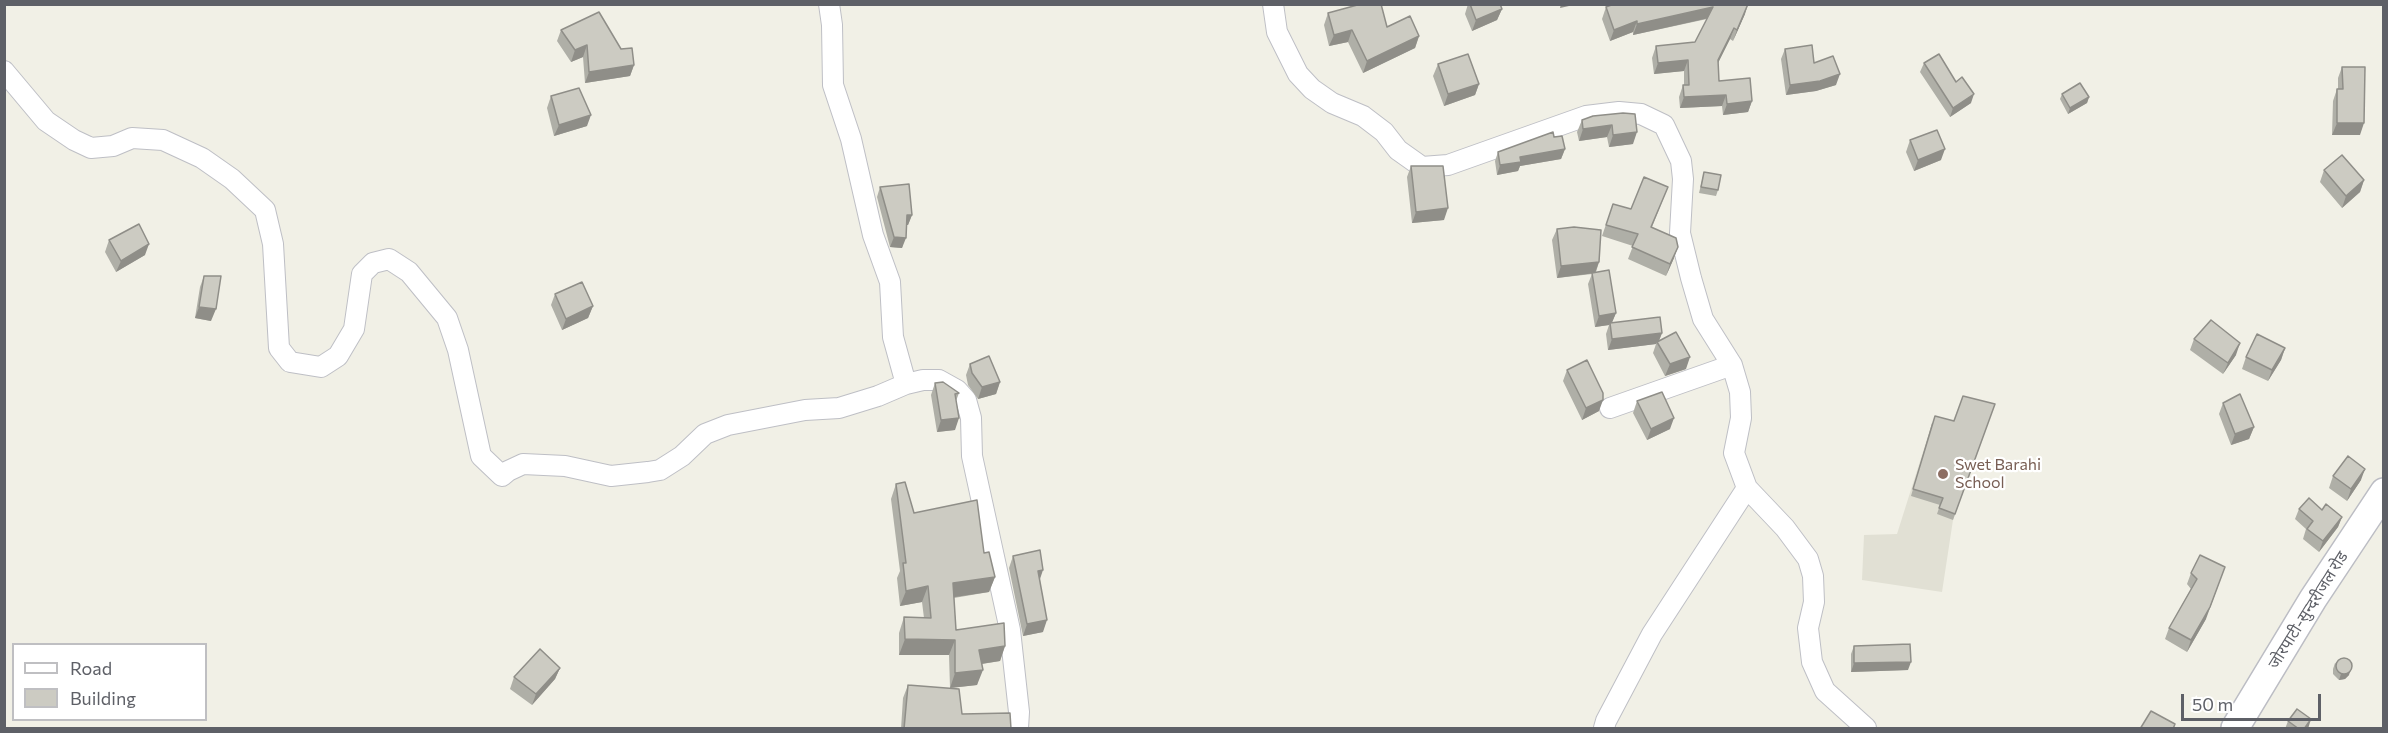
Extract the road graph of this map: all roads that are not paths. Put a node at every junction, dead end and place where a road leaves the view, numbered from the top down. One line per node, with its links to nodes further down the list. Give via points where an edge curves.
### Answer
1 (829, 4): 5 (street, via 833,85 851,139 873,235 890,282 893,337)
2 (1273, 4): 4 (street, via 1277,32 1298,74 1332,103 1384,132 1398,150 1422,166 1448,165 1586,116 1641,114 1664,125 1681,161 1680,233 1691,278 1703,319)
3 (4, 71): 5 (street, via 46,121 74,140 91,148 113,146 132,138 163,140 202,158 265,210 273,244 279,348 290,362 321,367 338,356 354,329 362,274 373,263 389,259 409,272 447,318 458,350 481,456 501,476 523,464 565,466 611,476 660,470 705,434 728,425 805,410 839,408)
4 (1732, 365): 6 (street); 7 (street, via 1740,392 1741,418 1734,453)
5 (906, 384): 9 (street, via 939,380 966,400 971,418 972,456 1010,630)
6 (1610, 408)
7 (1747, 488): 10 (street, via 1652,634); 11 (street, via 1808,559 1813,576 1814,602 1808,628 1812,662 1825,692)
8 (2384, 492): 12 (main road, जोरपाटी-सुन्दरीजल रोड, via 2313,599)
9 (1018, 729)
10 (1604, 729)
11 (1866, 729)
12 (2235, 729)

